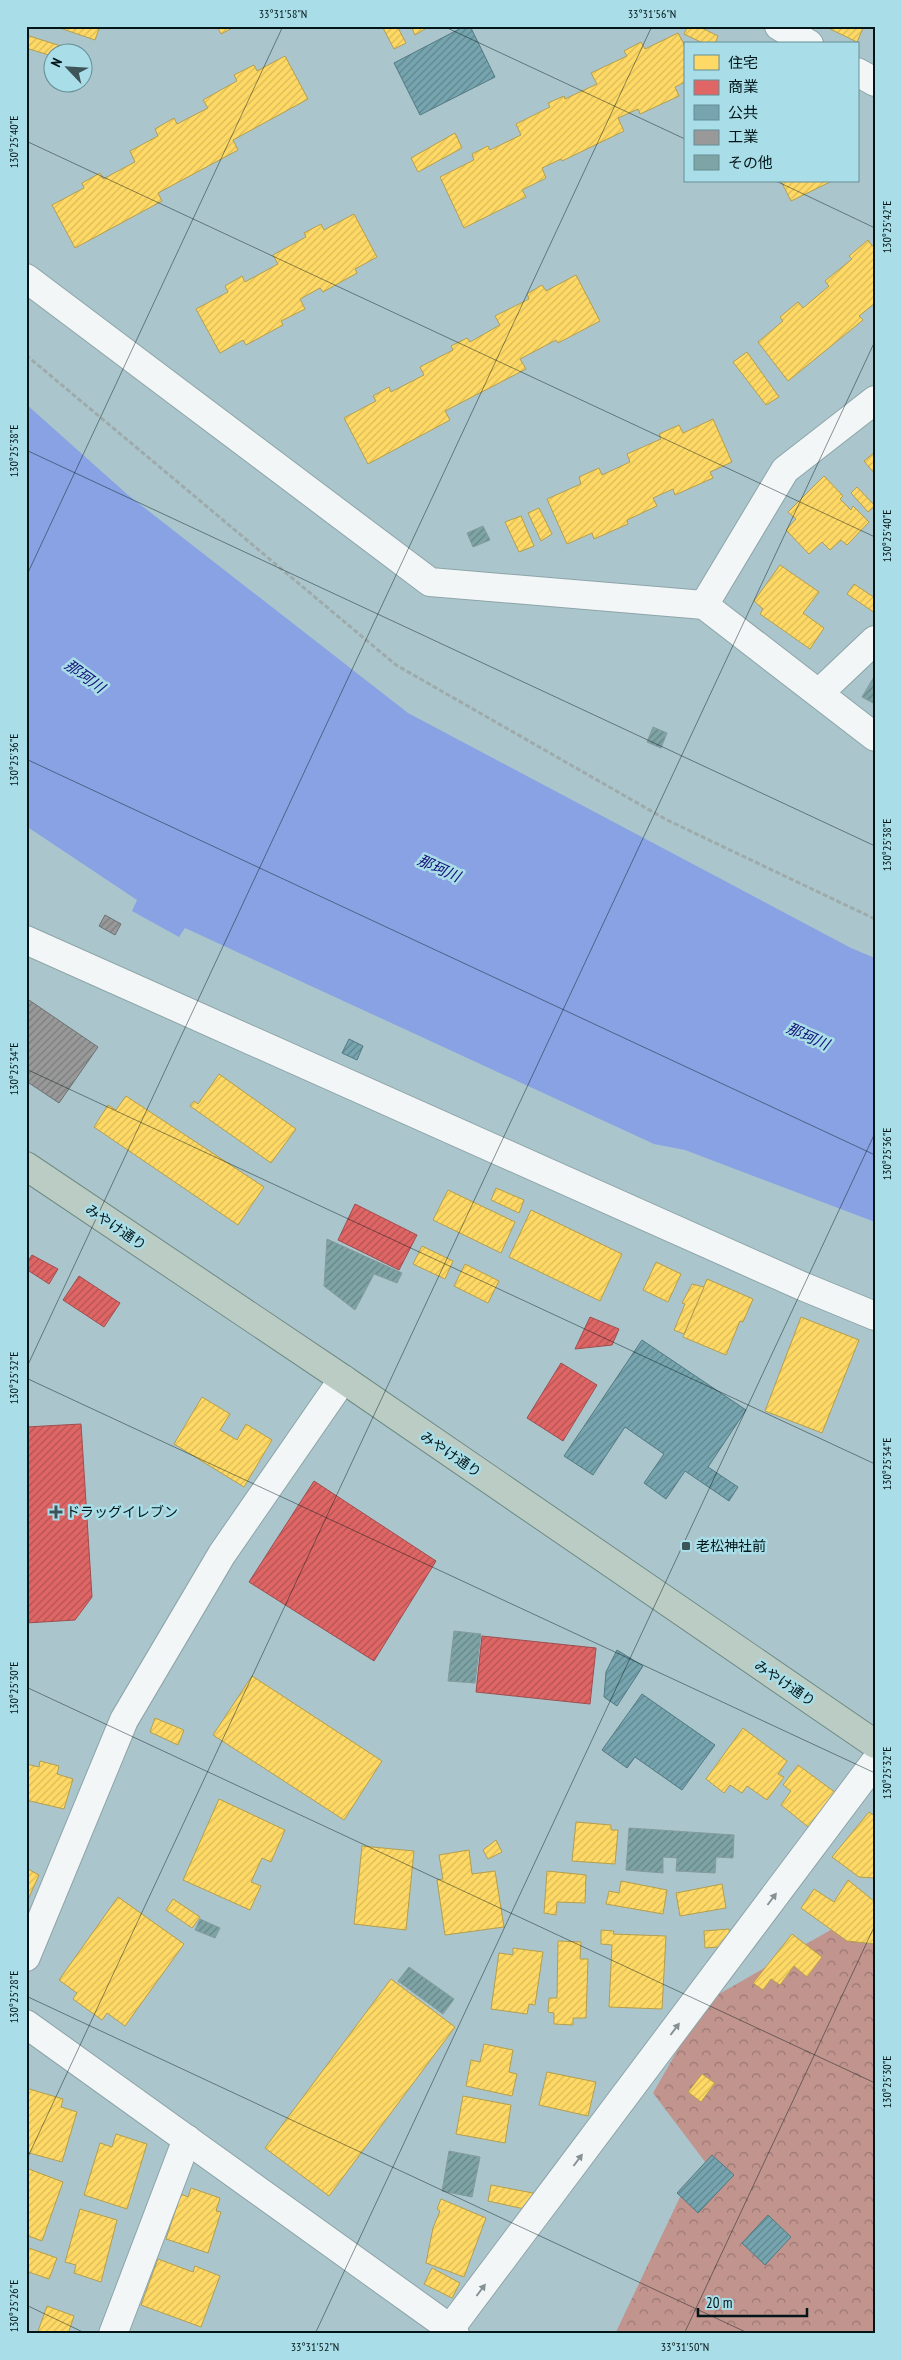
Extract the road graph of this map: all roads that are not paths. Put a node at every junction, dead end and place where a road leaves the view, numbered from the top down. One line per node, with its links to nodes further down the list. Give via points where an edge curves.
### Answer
1 (779, 26): 2 (street)
2 (806, 42)
3 (26, 278): 5 (street, via 430,582)
4 (875, 400): 5 (street, via 785,470)
5 (704, 605): 7 (street)
6 (875, 640): 7 (street)
7 (818, 694): 8 (street)
8 (875, 737)
9 (26, 940): 11 (street)
10 (26, 1166): 12 (highway, みやけ通り)
11 (875, 1316)
12 (343, 1380): 13 (highway, みやけ通り); 15 (street, via 222,1554 124,1720)
13 (875, 1744)
14 (875, 1762): 18 (street, one-way to 14)
15 (26, 1958)
16 (26, 2024): 17 (street)
17 (187, 2140): 18 (street); 19 (street)
18 (451, 2332)
19 (113, 2334)

